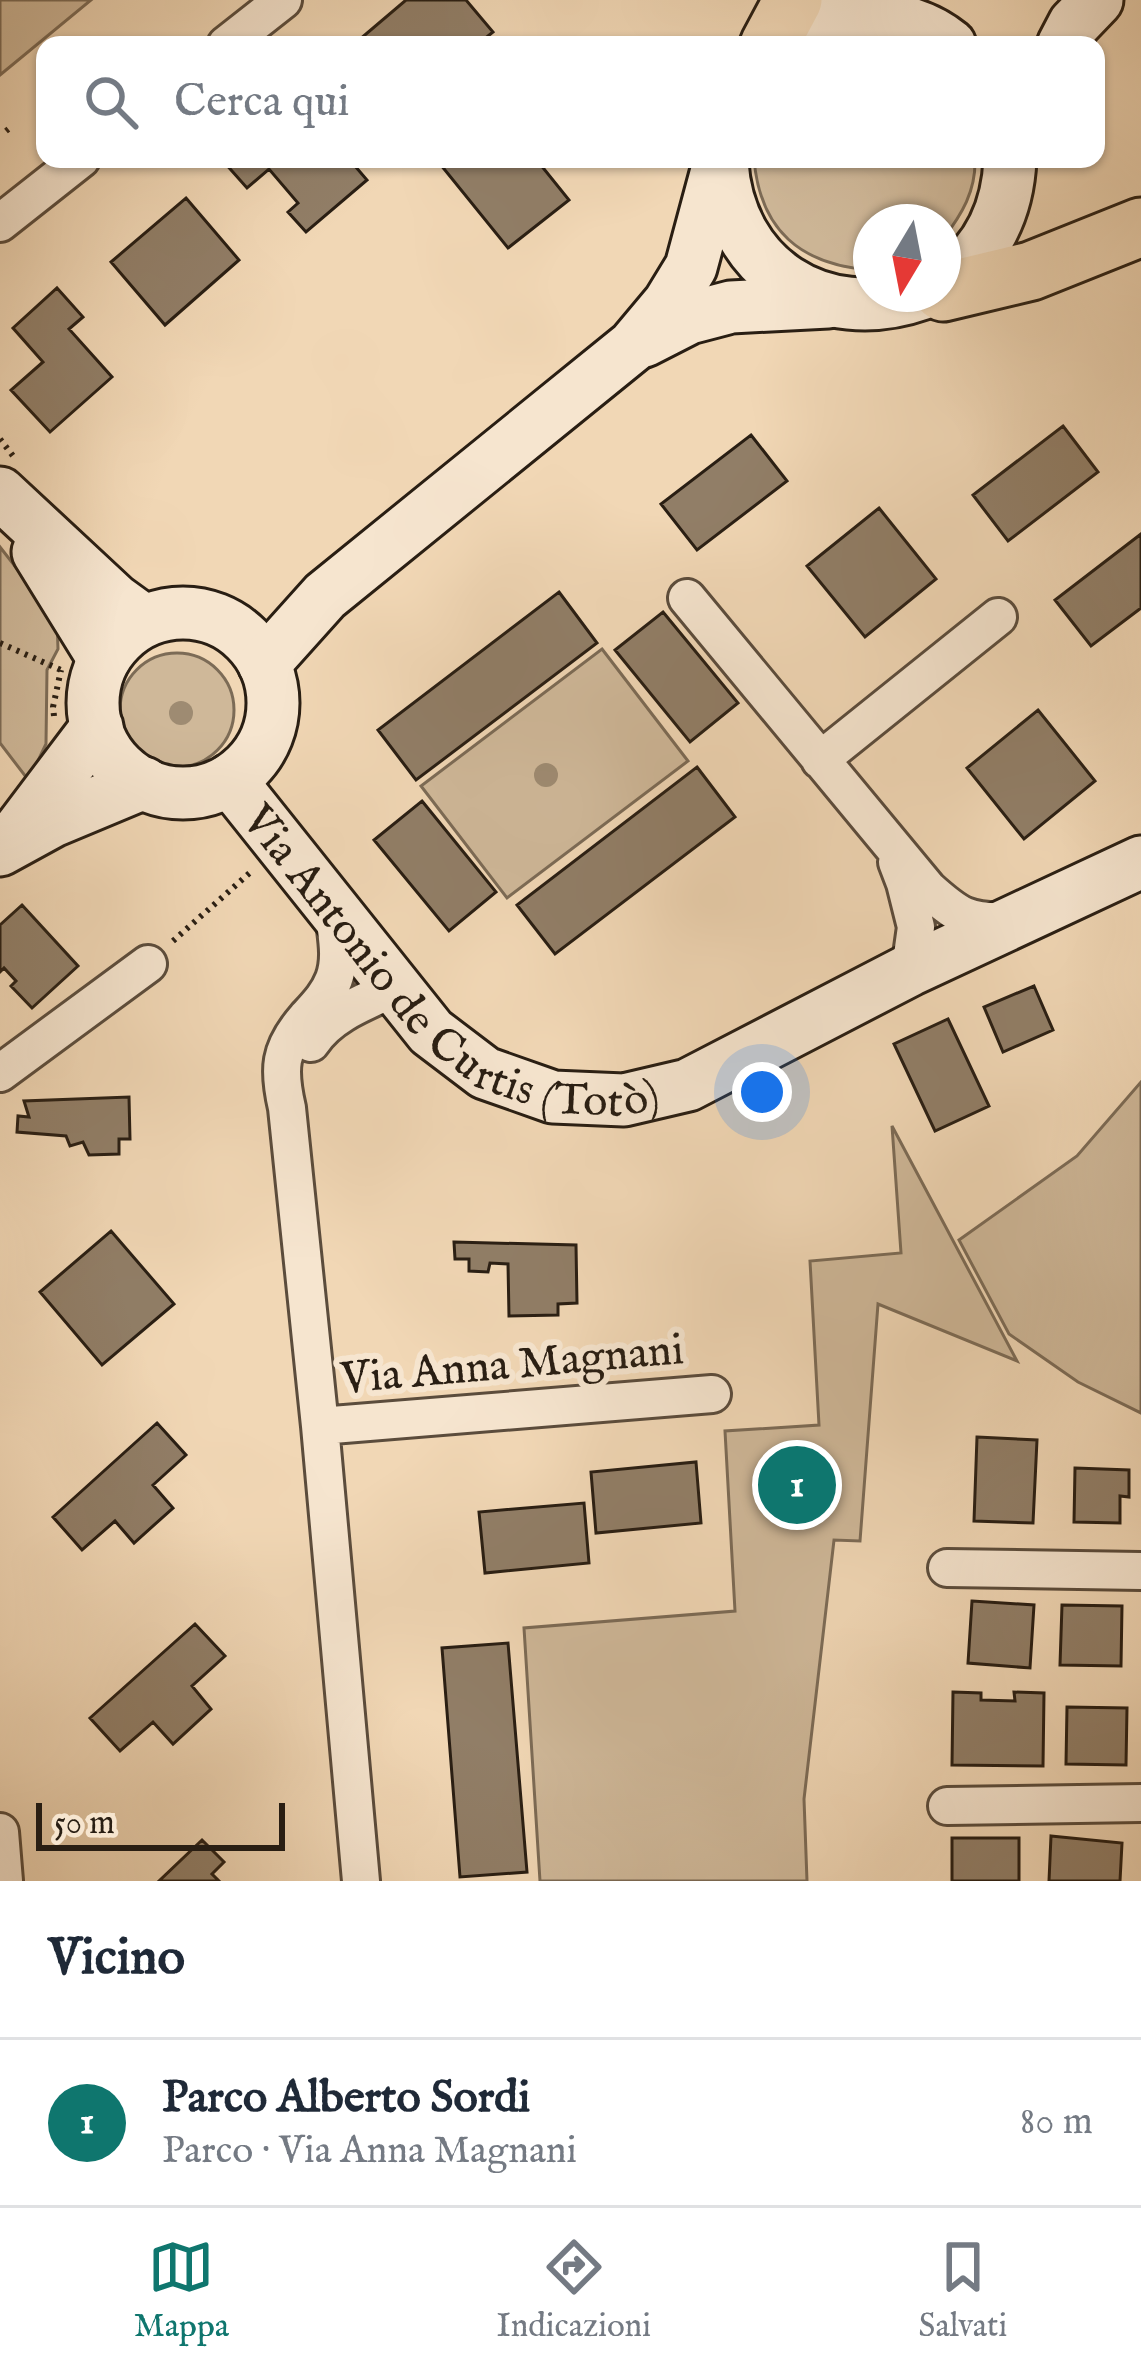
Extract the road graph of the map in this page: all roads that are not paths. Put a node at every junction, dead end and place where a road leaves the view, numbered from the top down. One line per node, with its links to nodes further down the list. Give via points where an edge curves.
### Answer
1 (283, 0): 6 (street)
2 (793, 0): 7 (main road)
3 (952, 0): 5 (street)
4 (1097, 0): 10 (street)
5 (893, 19): 8 (street, via 845,18); 9 (street)
6 (237, 36)
7 (775, 36)
8 (795, 36)
9 (939, 36)
10 (1068, 36)
11 (70, 168): 15 (street)
12 (718, 168): 21 (street, via 691,267)
13 (722, 168): 19 (street, via 734,220 752,249 774,273)
14 (1010, 168): 17 (street, via 999,219)
15 (0, 223)
16 (1125, 239): 18 (main road)
17 (961, 270)
18 (961, 286)
19 (832, 302): 20 (street); 21 (street, via 731,307)
20 (853, 304)
21 (633, 346): 26 (street, via 325,596)
22 (3, 496): 25 (street); 27 (street)
23 (687, 598): 29 (street)
24 (998, 617): 29 (street)
25 (144, 621): 26 (street, via 197,613 222,621); 27 (street)
26 (250, 647): 30 (street, via 272,683 273,711 266,739)
27 (82, 664): 28 (street, via 94,686)
28 (97, 727): 31 (street, via 110,758); 33 (street)
29 (820, 760): 32 (street)
30 (230, 780): 31 (street, via 172,792); 36 (street, Via Antonio de Curtis (Totò))
31 (144, 783): 33 (street)
32 (888, 842): 35 (street); 38 (street)
33 (4, 846)
34 (1141, 862): 37 (street, Via Antonio de Curtis (Totò))
35 (928, 890): 37 (street, via 957,915); 38 (street, via 937,924)
36 (334, 912): 40 (street, Via Antonio de Curtis (Totò)); 42 (street, Via Anna Magnani, via 339,961 322,1003 286,1046 280,1076)
37 (1016, 921): 38 (street, Via Antonio de Curtis (Totò))
38 (924, 963): 40 (street, Via Antonio de Curtis (Totò), via 688,1084 624,1100 553,1097 484,1072 430,1032)
39 (148, 964): 41 (street)
40 (394, 989): 42 (street, Via Anna Magnani, via 319,1030 296,1067)
41 (0, 1073)
42 (287, 1108): 44 (street, Via Anna Magnani)
43 (712, 1394): 44 (street, Via Anna Magnani)
44 (320, 1426): 51 (street, Via Anna Magnani)
45 (947, 1568): 46 (street)
46 (1141, 1571)
47 (1141, 1803): 48 (street)
48 (947, 1806)
49 (0, 1832): 50 (street)
50 (4, 1881)
51 (361, 1881)

